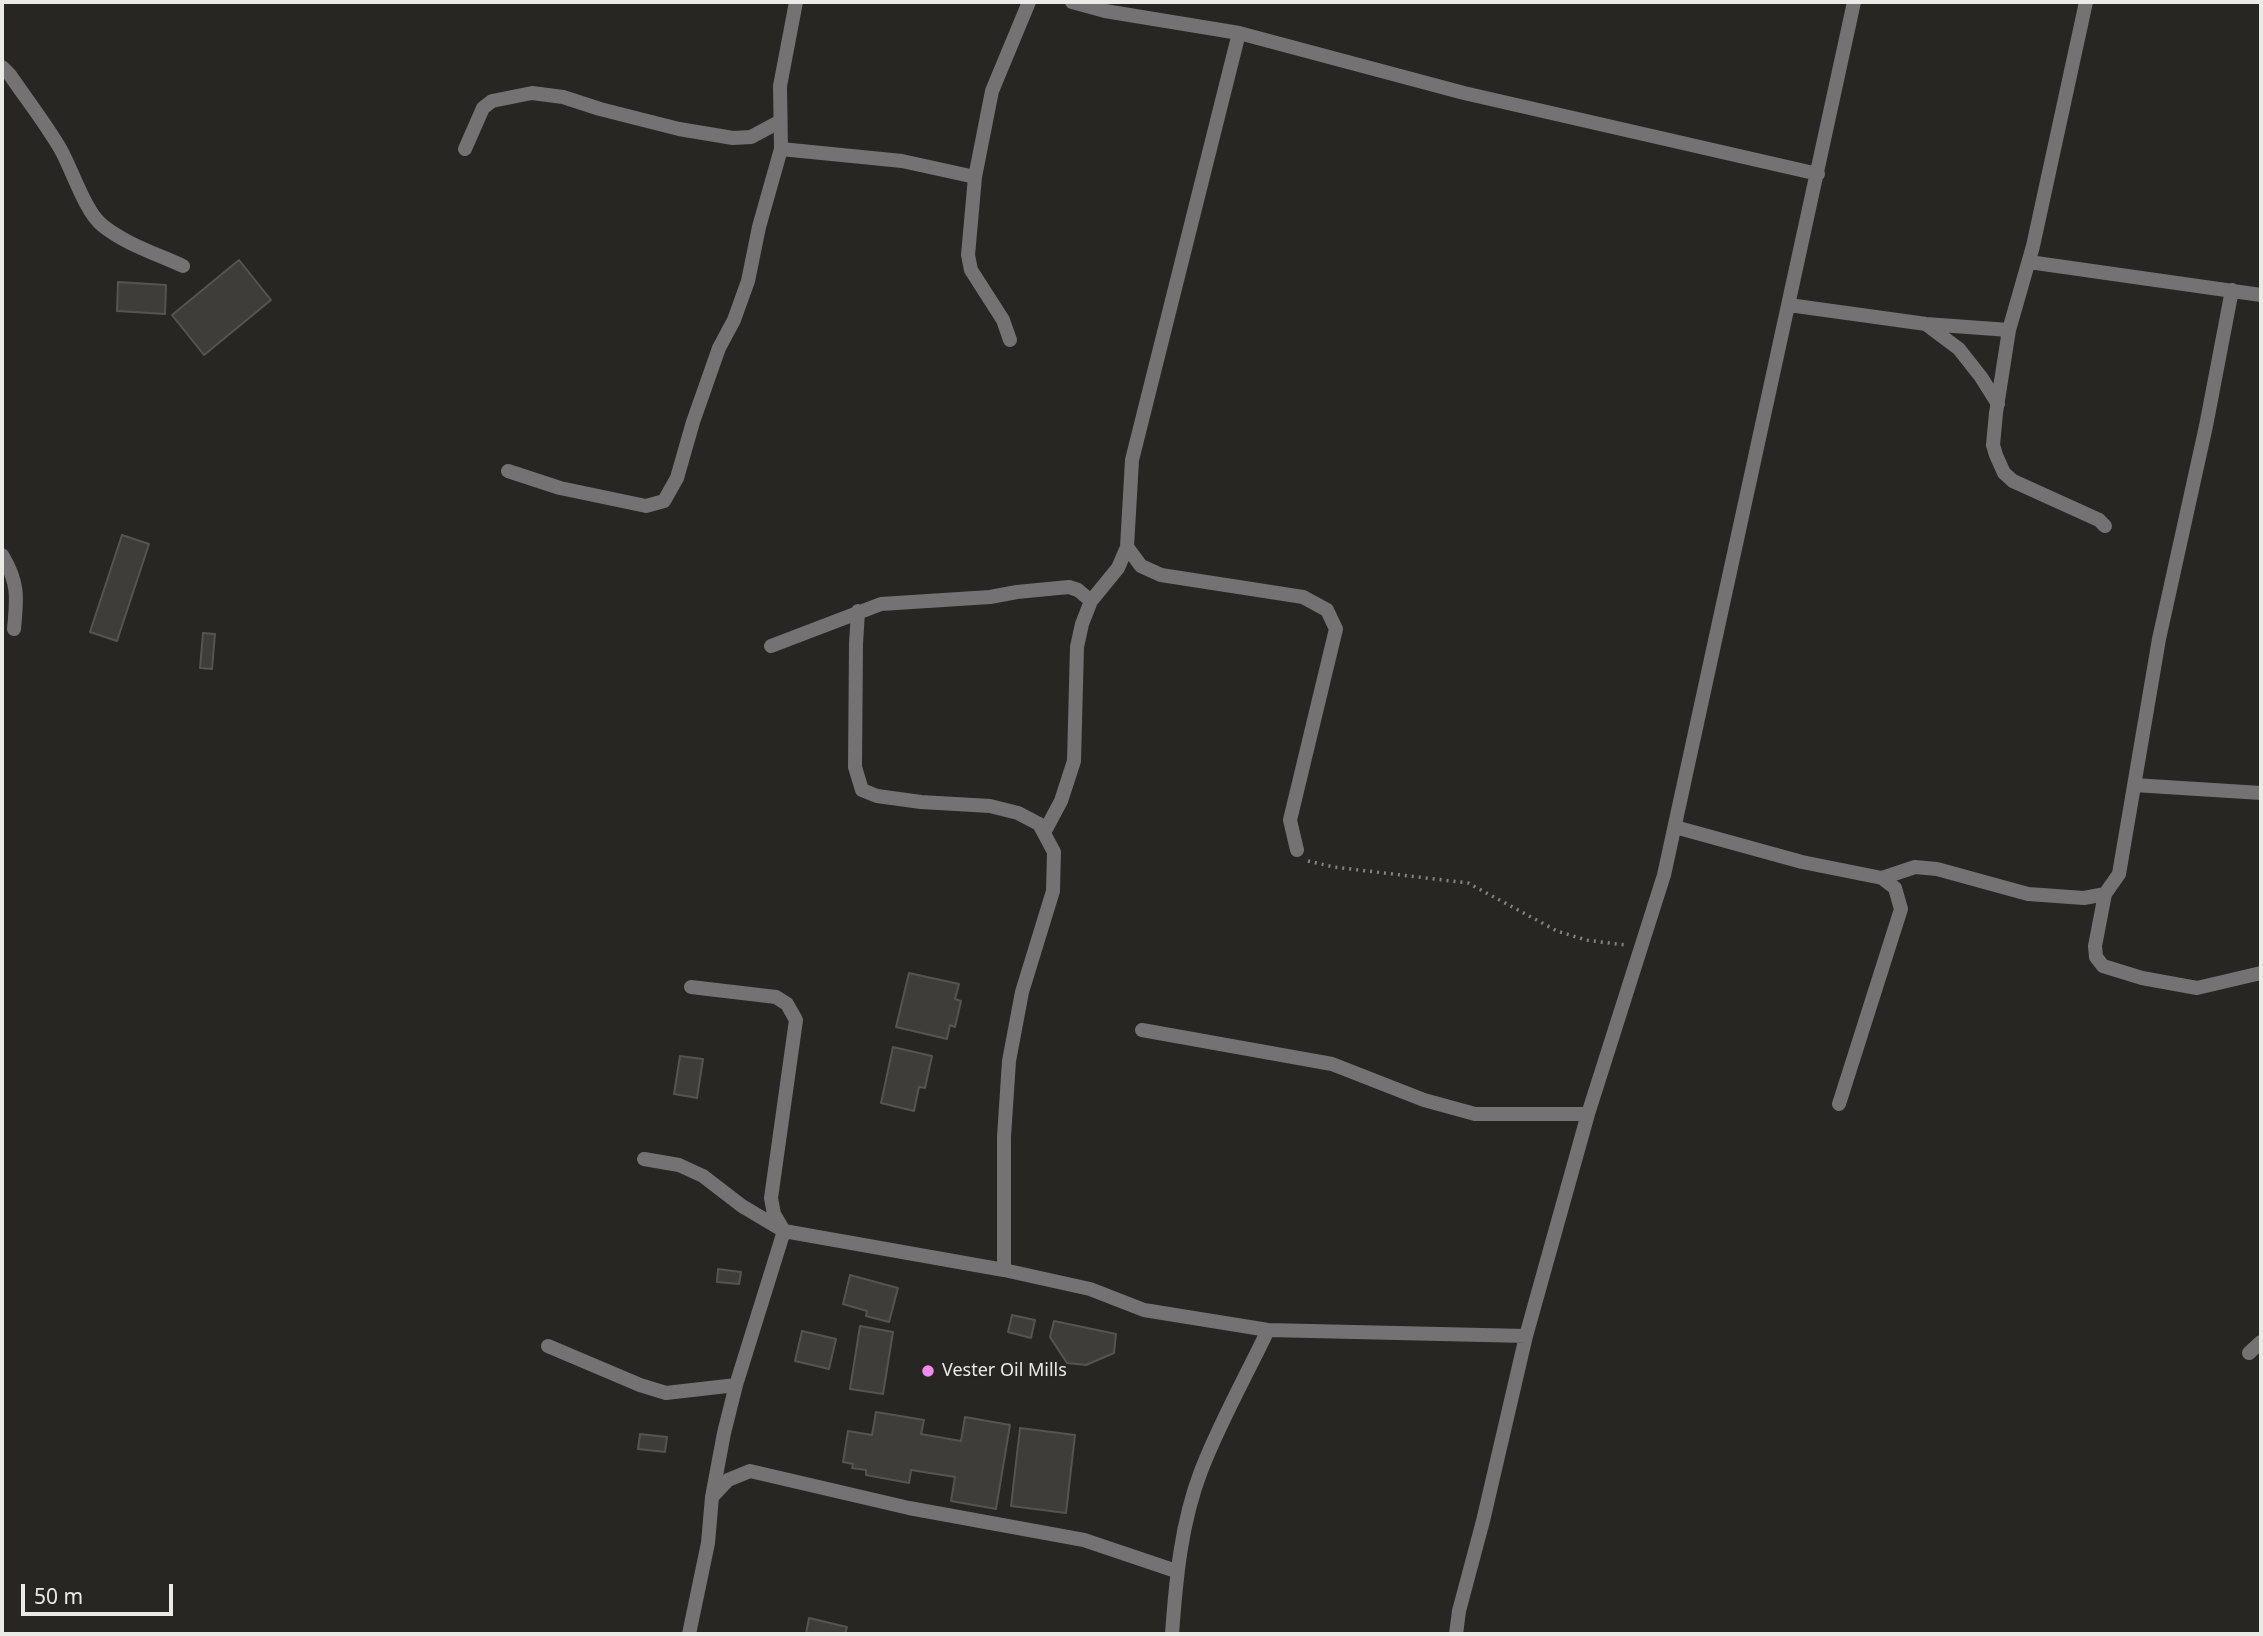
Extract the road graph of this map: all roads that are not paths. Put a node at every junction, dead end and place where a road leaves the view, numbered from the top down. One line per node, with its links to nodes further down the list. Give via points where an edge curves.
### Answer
1 (796, 2): 8 (street, via 780,86)
2 (1029, 2): 12 (street, via 992,91)
3 (1072, 2): 6 (street)
4 (1854, 2): 11 (street)
5 (2086, 2): 13 (street)
6 (1239, 33): 11 (street, via 1464,93); 24 (street, via 1132,460)
7 (2, 67): 14 (street, via 60,148 100,223)
8 (779, 122): 9 (street, via 751,137 733,138 532,93 492,101 483,108); 10 (street)
9 (465, 149)
10 (781, 149): 12 (street, via 902,161); 22 (street, via 748,281 719,348 677,478 664,500 646,506 560,488)
11 (1818, 174): 17 (street)
12 (975, 177): 20 (street, via 969,262)
13 (2029, 262): 15 (street); 19 (street)
14 (183, 266)
15 (2232, 290): 16 (street); 30 (street, via 2159,639)
16 (2261, 295)
17 (1789, 305): 18 (street); 32 (street)
18 (1926, 324): 19 (street); 21 (street, via 1959,349)
19 (2009, 330): 21 (street)
20 (1010, 340)
21 (1998, 404): 23 (street, via 1993,444 2004,473)
22 (508, 471)
23 (2105, 526)
24 (1127, 547): 26 (street, via 1118,568); 34 (street, via 1141,566 1161,575 1303,597 1327,610 1336,629 1290,820)
25 (2, 555): 28 (street, via 18,594)
26 (1091, 601): 27 (street, via 1069,587 881,604); 33 (street, via 1077,647 1074,761)
27 (858, 611): 29 (street); 33 (street, via 855,767 862,790 921,802 990,806 1031,817)
28 (14, 629)
29 (771, 646)
30 (2134, 785): 31 (street); 36 (street, via 2119,874)
31 (2261, 793)
32 (1675, 827): 35 (street, via 1802,862); 41 (street, via 1642,948)
33 (1045, 831): 44 (street, via 1054,852 1054,891 1022,992 1009,1061)
34 (1297, 850)
35 (1882, 878): 36 (street, via 1915,867 2028,894 2084,898); 40 (street, via 1895,888 1901,909)
36 (2105, 894): 37 (street, via 2095,946 2103,965 2197,988)
37 (2261, 973)
38 (691, 987): 43 (street, via 776,997 787,1004 796,1020 771,1198)
39 (1142, 1030): 41 (street, via 1332,1064 1424,1100 1475,1114)
40 (1839, 1104)
41 (1588, 1114): 46 (street)
42 (644, 1159): 43 (street, via 679,1165 703,1176)
43 (784, 1231): 44 (street); 50 (street)
44 (1004, 1270): 45 (street, via 1090,1289 1144,1310)
45 (1268, 1330): 46 (street); 52 (street, via 1201,1471)
46 (1526, 1336): 55 (street)
47 (2261, 1342): 49 (street)
48 (548, 1346): 50 (street, via 666,1392)
49 (2249, 1353)
50 (736, 1385): 51 (street)
51 (712, 1497): 52 (street, via 728,1480 750,1471 909,1508 1084,1540); 53 (street, via 708,1544)
52 (1176, 1571): 54 (street)
53 (688, 1634)
54 (1172, 1634)
55 (1456, 1634)

